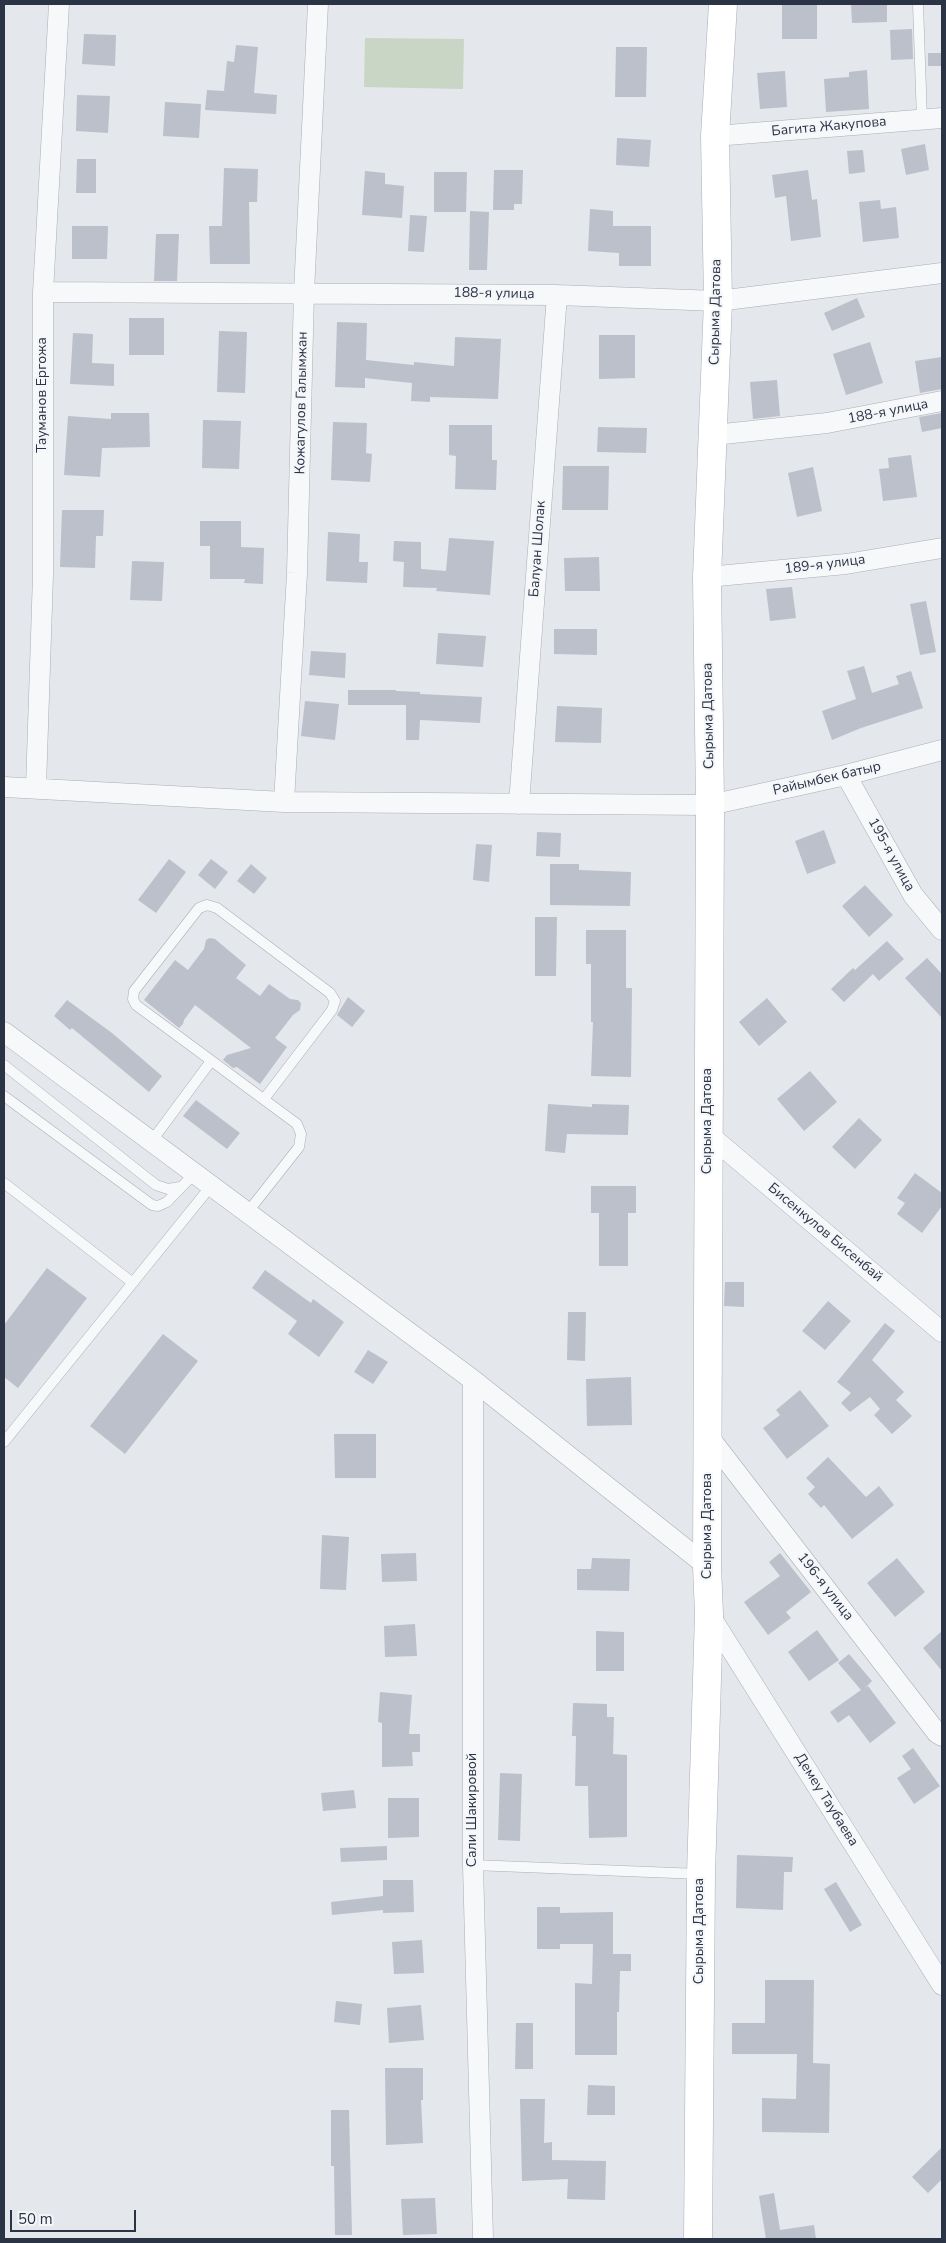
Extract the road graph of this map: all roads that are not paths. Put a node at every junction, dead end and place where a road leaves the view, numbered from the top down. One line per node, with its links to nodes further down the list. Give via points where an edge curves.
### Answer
1 (58, 4): 9 (street, Тауманов Ергожа)
2 (318, 4): 10 (street, Кожагулов Галымжан)
3 (723, 4): 7 (street, Сырыма Датова)
4 (918, 4): 6 (lane)
5 (942, 118): 6 (street, Багита Жакупова)
6 (922, 120): 7 (street, Багита Жакупова)
7 (715, 136): 12 (street, Сырыма Датова)
8 (942, 272): 12 (street, 188-я улица)
9 (43, 292): 10 (street, 188-я улица); 20 (street, Тауманов Ергожа, via 43,575)
10 (304, 292): 11 (street, 188-я улица); 21 (street, Кожагулов Галымжан, via 297,573)
11 (557, 295): 12 (street, 188-я улица); 22 (street, Балуан Шолак)
12 (718, 301): 14 (street, Сырыма Датова)
13 (942, 401): 14 (street, 188-я улица, via 827,424)
14 (714, 435): 16 (street, Сырыма Датова)
15 (942, 548): 16 (street, 189-я улица, via 846,564)
16 (707, 577): 23 (street, Сырыма Датова)
17 (942, 750): 18 (street, Райымбек батыр)
18 (846, 775): 23 (street, Райымбек батыр); 24 (street, 195-я улица, via 913,895)
19 (4, 787): 20 (street, Райымбек батыр)
20 (36, 787): 21 (street, Райымбек батыр)
21 (284, 802): 22 (street, Райымбек батыр)
22 (519, 804): 23 (street, Райымбек батыр)
23 (710, 805): 30 (street, Сырыма Датова)
24 (942, 930)
25 (4, 1032): 31 (street)
26 (211, 1061): 29 (lane); 29 (lane, via 136,1005 133,999 134,991 199,908 207,905 216,908 323,987 335,1001 332,1010); 31 (lane)
27 (4, 1065): 32 (lane, via 156,1185 168,1189)
28 (4, 1096): 32 (lane, via 152,1205 167,1202)
29 (264, 1100): 35 (lane, via 297,1124 299,1147)
30 (708, 1134): 37 (street, Бисенкулов Бисенбай); 39 (street, Сырыма Датова)
31 (151, 1142): 32 (street)
32 (187, 1180): 34 (street)
33 (4, 1183): 36 (lane)
34 (211, 1186): 35 (street); 36 (lane)
35 (247, 1213): 38 (street)
36 (133, 1283): 40 (lane)
37 (942, 1332)
38 (473, 1380): 41 (street); 44 (street, Сали Шакировой)
39 (709, 1437): 41 (street, Сырыма Датова); 43 (street, 196-я улица)
40 (4, 1442)
41 (707, 1566): 42 (street, Сырыма Датова)
42 (709, 1614): 45 (street, Сырыма Датова); 46 (street, Демеу Таубаева)
43 (942, 1736)
44 (473, 1865): 45 (lane); 47 (street, Сали Шакировой)
45 (701, 1874): 48 (street, Сырыма Датова)
46 (942, 1985)
47 (483, 2239)
48 (698, 2239)

